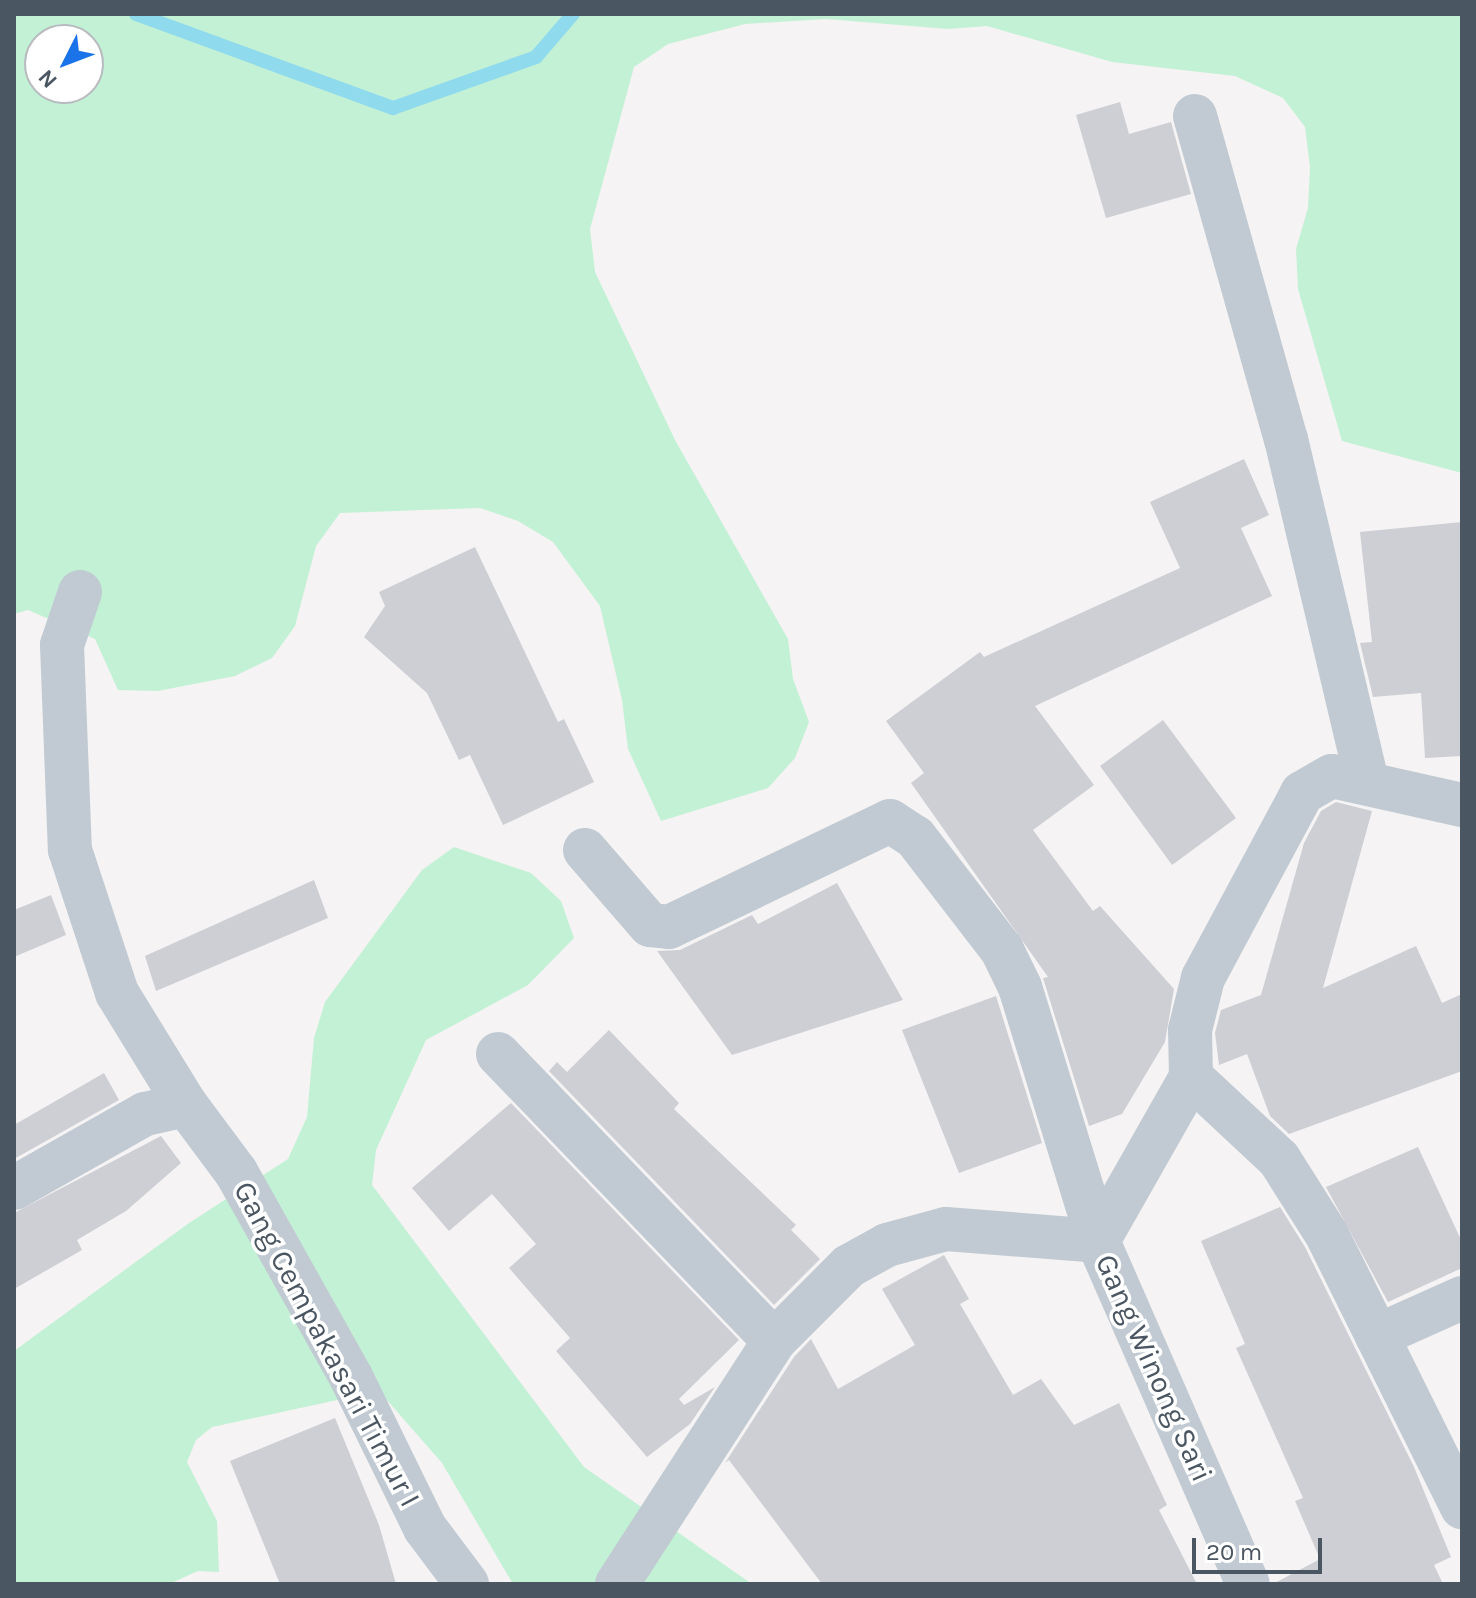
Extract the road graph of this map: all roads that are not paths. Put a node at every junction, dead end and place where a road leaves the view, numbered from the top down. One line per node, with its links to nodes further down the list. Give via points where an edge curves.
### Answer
1 (1195, 116): 3 (street, via 1286,439)
2 (80, 592): 8 (street, Gang Cempakasari Timur I, via 62,645 70,850 117,993)
3 (1367, 781): 4 (street); 7 (street, via 1332,776 1302,793 1203,978 1190,1030)
4 (1462, 805)
5 (585, 850): 10 (street, Gang Winong Sari, via 650,925 669,927 890,821 915,837 1002,950 1020,987)
6 (498, 1054): 13 (street)
7 (1191, 1077): 10 (street); 12 (street, via 1279,1159 1327,1235)
8 (186, 1105): 9 (street, via 145,1114); 15 (street, Gang Cempakasari Timur I, via 250,1197 351,1377 425,1528)
9 (14, 1188)
10 (1098, 1241): 13 (street, via 946,1229 887,1245 849,1266); 17 (street, Gang Winong Sari)
11 (1462, 1298): 12 (street)
12 (1377, 1336): 14 (street)
13 (774, 1341): 16 (street)
14 (1462, 1507)
15 (467, 1584)
16 (617, 1584)
17 (1248, 1584)

